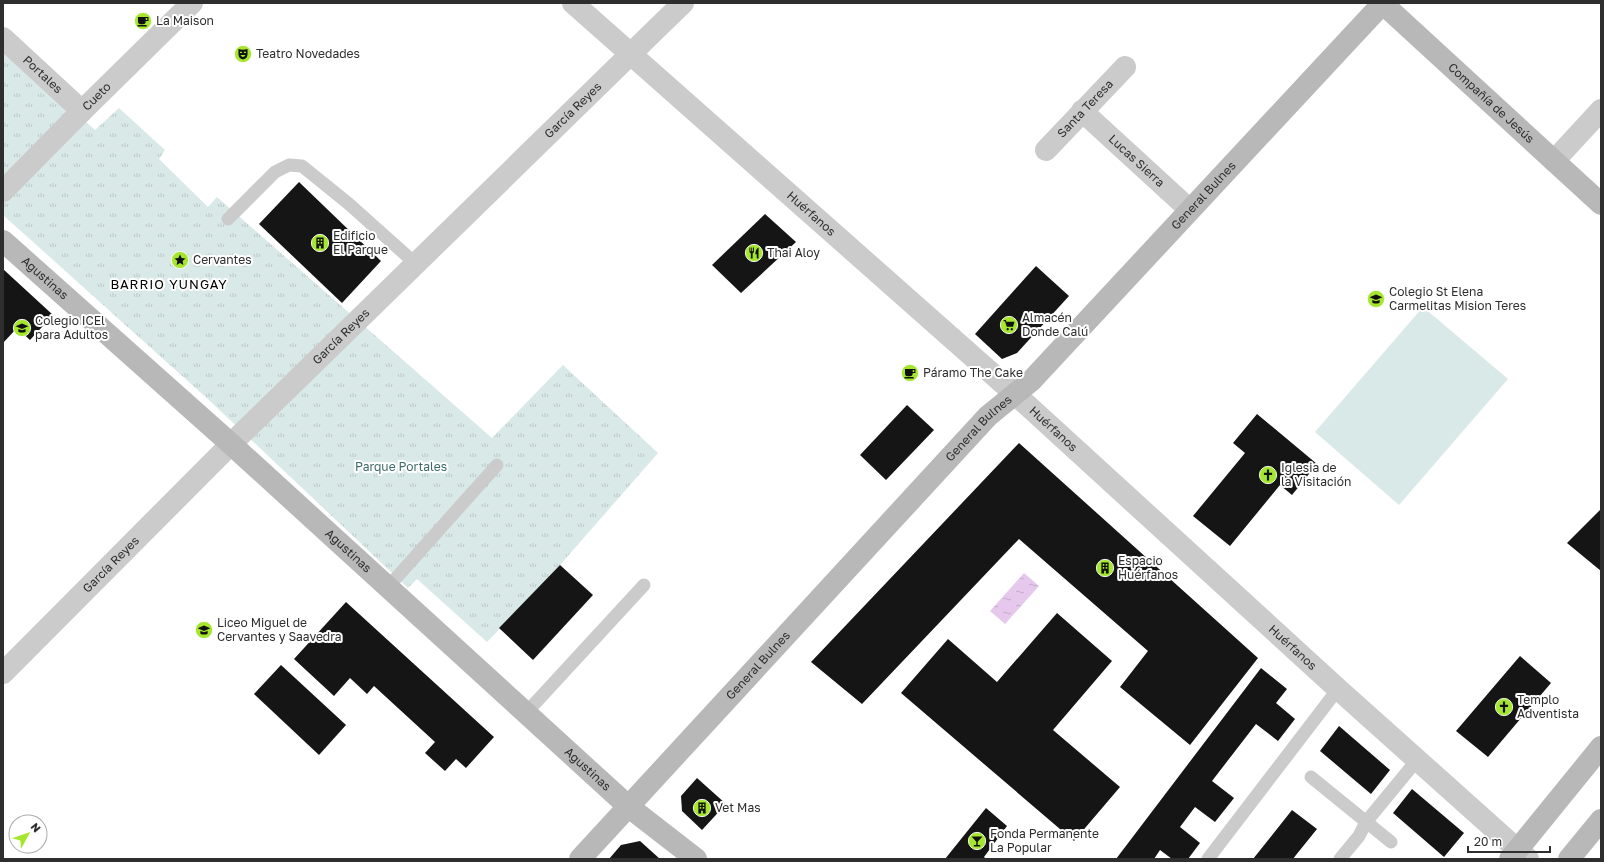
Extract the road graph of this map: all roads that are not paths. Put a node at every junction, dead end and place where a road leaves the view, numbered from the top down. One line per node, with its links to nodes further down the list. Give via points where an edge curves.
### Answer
1 (192, 3): 9 (street, Cueto)
2 (573, 3): 6 (street, Huérfanos)
3 (682, 3): 6 (street, García Reyes)
4 (1383, 3): 12 (street, Compañía de Jesús); 15 (street, General Bulnes)
5 (3, 38): 9 (street, Portales)
6 (631, 54): 18 (street, García Reyes); 19 (street, Huérfanos)
7 (1125, 67): 10 (street, Santa Teresa)
8 (1601, 110): 12 (street)
9 (82, 111): 13 (street, Cueto)
10 (1082, 112): 11 (street, Santa Teresa); 15 (street, Lucas Sierra)
11 (1046, 150)
12 (1554, 161): 14 (street, Compañía de Jesús)
13 (3, 191)
14 (1601, 204)
15 (1190, 210): 19 (street, General Bulnes, via 1031,381)
16 (228, 219): 18 (lane, via 275,172 289,165 302,166)
17 (3, 241): 20 (street, Agustinas)
18 (416, 264): 20 (street, García Reyes)
19 (1015, 394): 25 (street, Huérfanos); 30 (street, General Bulnes, via 988,416)
20 (231, 444): 23 (street, Agustinas); 24 (street, García Reyes)
21 (497, 465): 23 (lane)
22 (644, 584): 26 (lane)
23 (388, 587): 26 (street, Agustinas)
24 (3, 673)
25 (1338, 688): 28 (street, Huérfanos); 37 (lane)
26 (526, 713): 30 (street, Agustinas)
27 (1601, 747): 34 (street)
28 (1417, 760): 32 (lane); 34 (street, Huérfanos)
29 (1311, 776): 32 (lane)
30 (629, 806): 35 (street, General Bulnes); 36 (street, Agustinas)
31 (1601, 820): 39 (street)
32 (1366, 822): 33 (lane); 38 (lane, via 1359,836)
33 (1391, 842)
34 (1519, 856)
35 (580, 859)
36 (696, 859)
37 (1208, 859)
38 (1340, 859)
39 (1569, 859)

